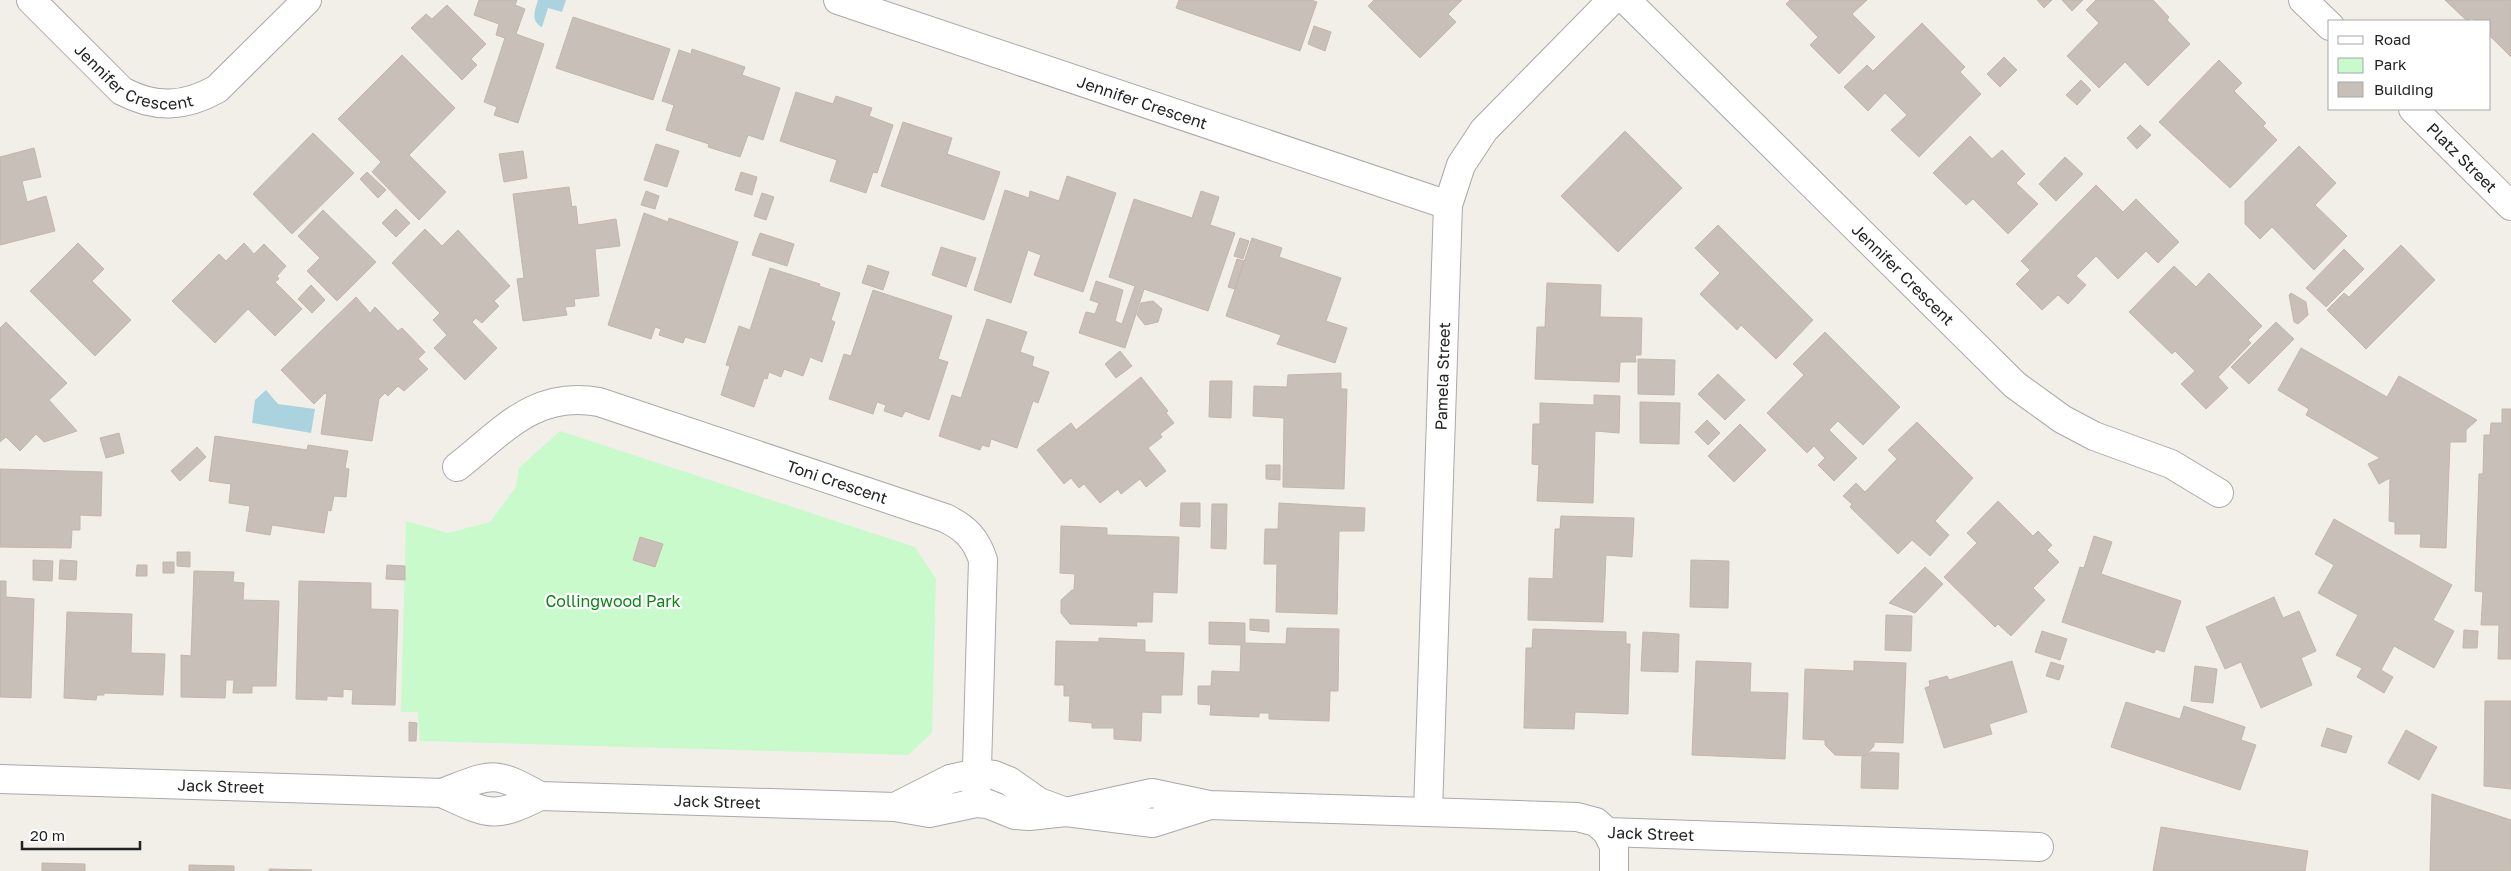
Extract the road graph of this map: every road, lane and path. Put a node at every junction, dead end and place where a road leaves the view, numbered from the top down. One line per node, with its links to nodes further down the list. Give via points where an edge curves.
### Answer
1 (31, 0): 2 (street, Jennifer Crescent, via 122,91 150,103 165,105 183,104 218,89)
2 (307, 0)
3 (838, 0): 9 (street, Jennifer Crescent)
4 (1612, 0): 9 (street, Pamela Street, via 1484,130 1461,165)
5 (1626, 0): 12 (street, Jennifer Crescent, via 2015,385 2062,419 2094,436 2171,464)
6 (2303, 0): 7 (street)
7 (2328, 24)
8 (2414, 110): 10 (street, Platz Street)
9 (1448, 205): 20 (street, Pamela Street)
10 (2511, 206)
11 (457, 467): 13 (street, Toni Crescent, via 527,412 560,400 579,398 599,402 960,525 972,536 983,560)
12 (2219, 493)
13 (977, 773): 17 (street, Toni Crescent); 18 (street, Jack Street, via 950,779); 19 (street, Jack Street, via 1009,781 1039,802)
14 (0, 779): 15 (street, Jack Street)
15 (442, 793): 16 (street, Jack Street, via 495,776); 16 (street, Jack Street, via 483,812 494,813 509,811)
16 (540, 796): 18 (street, Jack Street)
17 (976, 803): 18 (street, Jack Street, via 928,813); 19 (street, Jack Street, via 988,804 1015,815)
18 (895, 807)
19 (1066, 812): 20 (street, Jack Street, via 1152,792 1209,805)
20 (1428, 812): 21 (street, Jack Street, via 1577,817 1596,822)
21 (1607, 832): 22 (street, Jack Street); 23 (street, via 1614,846)
22 (2039, 847)
23 (1614, 871)

